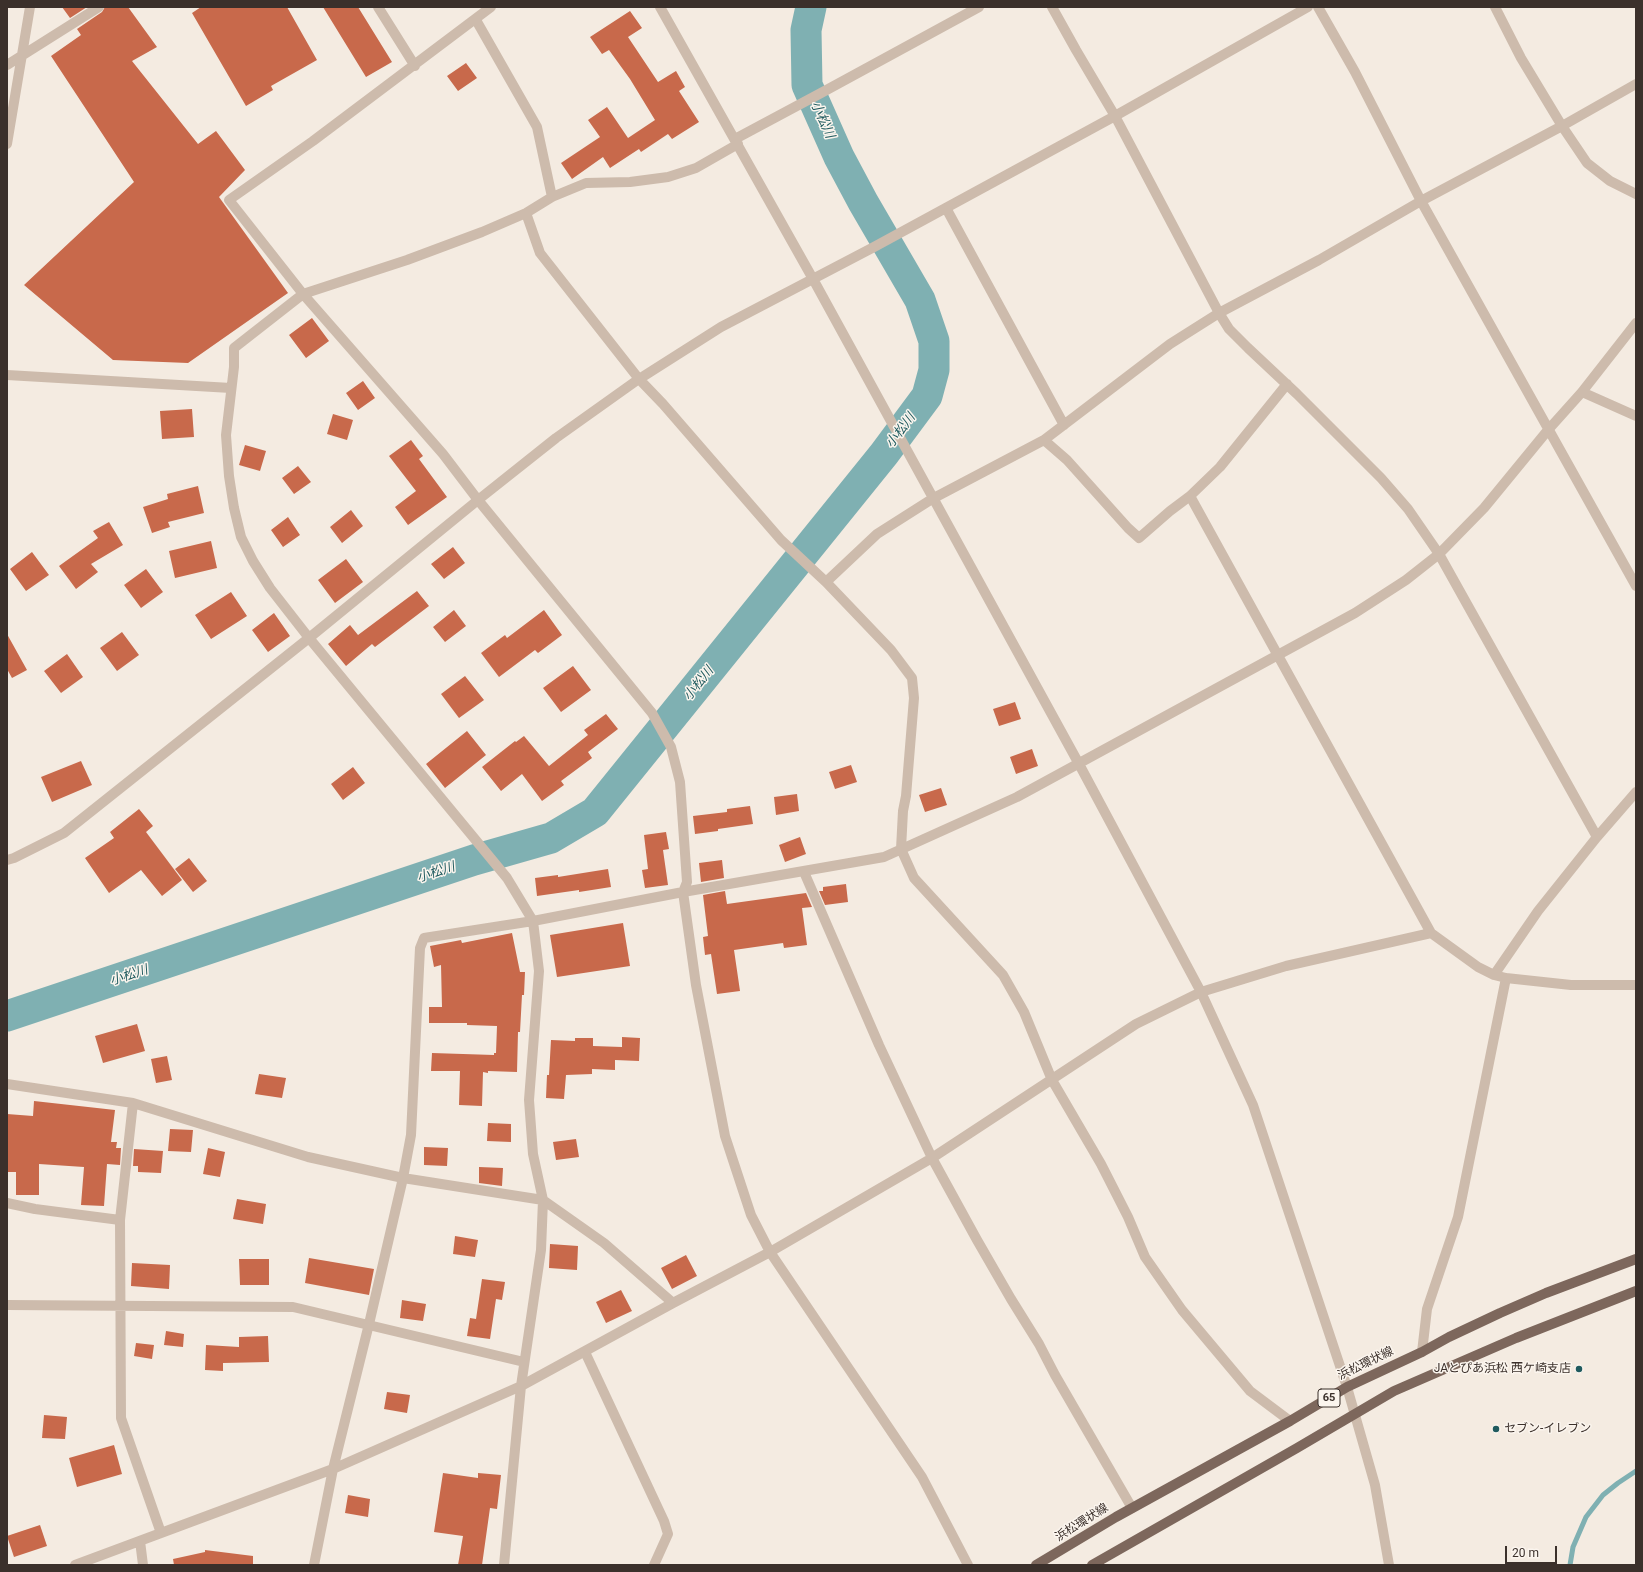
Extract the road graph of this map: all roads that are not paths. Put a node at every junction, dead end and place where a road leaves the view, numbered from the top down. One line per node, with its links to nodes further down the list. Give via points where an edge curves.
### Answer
1 (30, 7): 12 (street)
2 (99, 7): 12 (street)
3 (378, 7): 14 (street)
4 (491, 7): 11 (street)
5 (660, 7): 18 (street)
6 (979, 7): 18 (street)
7 (1052, 7): 16 (street)
8 (1308, 7): 16 (street)
9 (1318, 7): 22 (street)
10 (1495, 7): 17 (street, via 1521,58)
11 (476, 20): 14 (street); 21 (street, via 537,127)
12 (22, 56): 13 (street); 19 (street)
13 (7, 65)
14 (415, 66): 26 (street, via 313,142 229,200)
15 (1636, 84): 17 (street)
16 (1115, 116): 23 (street); 27 (street)
17 (1562, 126): 20 (street, via 1587,163 1610,181); 22 (street)
18 (736, 141): 21 (street, via 696,168 668,177 630,182 586,183); 25 (street)
19 (7, 144)
20 (1636, 194)
21 (552, 197): 24 (street)
22 (1422, 201): 27 (street); 36 (street)
23 (946, 208): 25 (street); 35 (street)
24 (526, 213): 26 (street, via 407,260); 30 (street, via 540,254)
25 (813, 279): 30 (street, via 721,327); 39 (street)
26 (303, 294): 32 (street, via 234,348); 40 (street, via 443,454)
27 (1219, 313): 31 (street, via 1238,338); 35 (street, via 1170,344)
28 (1636, 323): 33 (street)
29 (7, 375): 32 (street)
30 (639, 379): 40 (street, via 556,438); 42 (street, via 788,546)
31 (1287, 384): 38 (street, via 1220,466); 41 (street, via 1381,478 1408,509)
32 (231, 388): 44 (street, via 226,435 229,476 241,537 270,588)
33 (1582, 392): 34 (street); 36 (street)
34 (1636, 416)
35 (1064, 425): 37 (street)
36 (1548, 430): 41 (street, via 1484,508); 43 (street)
37 (1044, 440): 38 (street, via 1067,460 1139,538); 39 (street)
38 (1190, 496): 45 (street)
39 (932, 499): 42 (street, via 877,534); 46 (street)
40 (478, 500): 44 (street); 52 (street, via 652,713 671,748 680,782 687,882)
41 (1439, 554): 45 (street, via 1406,580 1355,613); 48 (street)
42 (826, 582): 49 (street, via 891,650 912,678 914,698)
43 (1636, 586)
44 (309, 638): 50 (street, via 64,833); 53 (street, via 507,878)
45 (1278, 656): 46 (street); 54 (street)
46 (1079, 764): 49 (street, via 1017,797); 58 (street)
47 (1636, 792): 48 (street)
48 (1597, 837): 55 (street, via 1538,911)
49 (901, 850): 51 (street, via 884,857); 59 (street, via 914,878 1003,975 1024,1012)
50 (7, 860)
51 (804, 872): 52 (street); 62 (street, via 879,1045)
52 (683, 892): 53 (street); 67 (street, via 696,985 725,1136 751,1215)
53 (533, 921): 63 (street, via 424,938 420,948 411,1135); 64 (street, via 539,971 529,1100 530,1131)
54 (1431, 933): 55 (street, via 1478,967); 58 (street, via 1286,966)
55 (1494, 975): 56 (street)
56 (1506, 978): 57 (street, via 1571,985); 75 (street, via 1458,1217 1427,1309)
57 (1636, 985)
58 (1201, 992): 59 (street, via 1136,1024); 78 (street, via 1253,1105)
59 (1052, 1080): 62 (street); 80 (street, via 1101,1164 1145,1257 1182,1310 1250,1391)
60 (7, 1084): 61 (street)
61 (133, 1103): 63 (street, via 308,1157); 66 (street)
62 (932, 1158): 67 (street); 82 (street)
63 (403, 1178): 64 (street); 73 (street)
64 (543, 1200): 70 (street, via 604,1243); 76 (street, via 541,1250)
65 (7, 1203): 66 (street)
66 (120, 1220): 72 (street)
67 (770, 1252): 70 (street); 90 (street, via 922,1477)
68 (1636, 1259): 75 (main road, 浜松環状線 / 65, via 1546,1293)
69 (1636, 1291): 79 (main road, 65, via 1448,1366 1394,1391)
70 (673, 1302): 74 (street)
71 (7, 1305): 72 (street)
72 (121, 1305): 73 (street, via 293,1306); 83 (street, via 121,1418)
73 (369, 1324): 76 (street); 81 (street)
74 (585, 1352): 77 (street); 89 (street, via 664,1521 668,1534)
75 (1422, 1352): 78 (main road, 浜松環状線 / 65)
76 (524, 1362): 77 (street)
77 (521, 1386): 81 (street); 88 (street)
78 (1347, 1387): 79 (street); 80 (main road, 浜松環状線 / 65)
79 (1356, 1414): 92 (main road, 65); 93 (street, via 1375,1485)
80 (1290, 1421): 82 (main road, 浜松環状線 / 65)
81 (333, 1469): 83 (street); 87 (street)
82 (1132, 1508): 91 (main road, 浜松環状線 / 65)
83 (161, 1533): 84 (street)
84 (140, 1540): 85 (street); 86 (street)
85 (75, 1565)
86 (143, 1565)
87 (314, 1565)
88 (504, 1565)
89 (654, 1565)
90 (968, 1565)
91 (1036, 1565)
92 (1092, 1565)
93 (1390, 1565)

